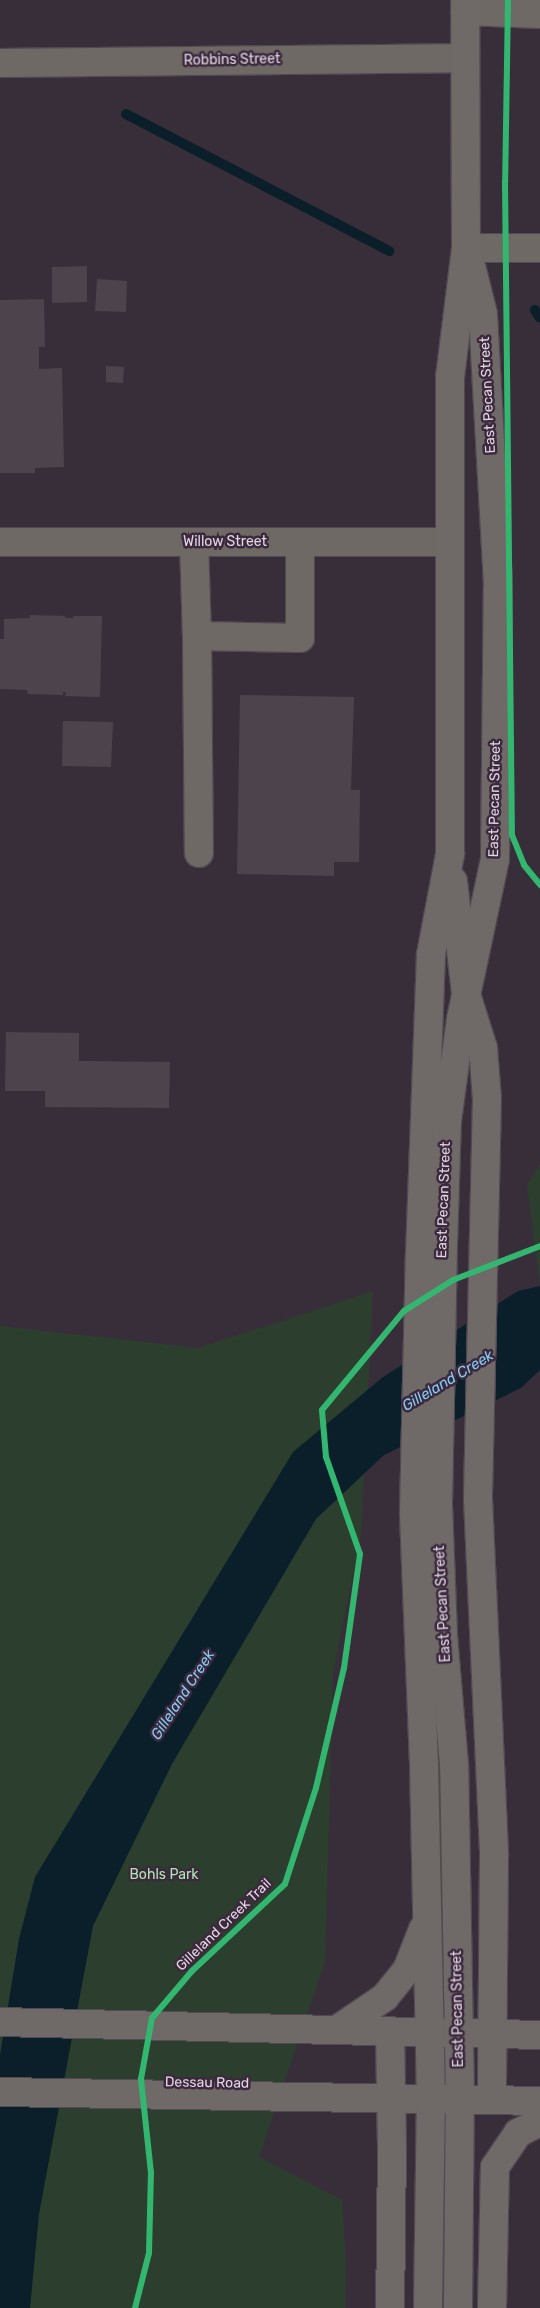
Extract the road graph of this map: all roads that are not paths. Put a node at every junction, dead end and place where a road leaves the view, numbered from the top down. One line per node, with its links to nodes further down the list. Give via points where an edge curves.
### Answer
1 (465, 6): 2 (street); 3 (main road, East Pecan Street)
2 (540, 14)
3 (464, 58): 4 (street, Robbins Street); 5 (main road, East Pecan Street)
4 (0, 63)
5 (466, 248): 6 (street); 10 (main road, East Pecan Street, via 450,377); 14 (main road, East Pecan Street, via 483,314 498,584 495,859)
6 (540, 248)
7 (0, 542): 8 (street, Willow Street)
8 (194, 542): 9 (street, Willow Street); 11 (street)
9 (300, 542): 10 (street, Willow Street); 11 (street, via 300,638)
10 (450, 542): 13 (main road, East Pecan Street)
11 (197, 636): 12 (street)
12 (199, 853)
13 (450, 854): 14 (main road); 15 (main road, East Pecan Street, via 431,954)
14 (466, 994): 15 (main road, East Pecan Street); 23 (main road, via 483,1048 487,1099 478,1499 494,1856)
15 (431, 1249): 16 (main road, East Pecan Street)
16 (426, 1508): 17 (main road, East Pecan Street, via 424,1764); 22 (main road, East Pecan Street, via 443,1635 454,1764)
17 (427, 1921): 19 (main road, via 407,1970 385,1997); 21 (main road, East Pecan Street)
18 (0, 2022): 19 (main road)
19 (331, 2029): 20 (main road)
20 (390, 2032): 21 (main road); 26 (main road)
21 (430, 2032): 22 (main road); 27 (main road, East Pecan Street)
22 (458, 2032): 23 (main road); 28 (main road, East Pecan Street)
23 (492, 2033): 24 (main road); 29 (main road)
24 (540, 2035)
25 (0, 2092): 26 (main road, Dessau Road)
26 (391, 2098): 27 (main road, Dessau Road); 32 (main road)
27 (431, 2098): 28 (main road, Dessau Road); 33 (main road, East Pecan Street)
28 (460, 2099): 29 (main road, Dessau Road); 34 (main road, East Pecan Street)
29 (492, 2100): 30 (main road, Dessau Road)
30 (540, 2101)
31 (540, 2122): 35 (main road, via 518,2133 495,2167)
32 (390, 2308)
33 (428, 2308)
34 (458, 2308)
35 (492, 2308)

